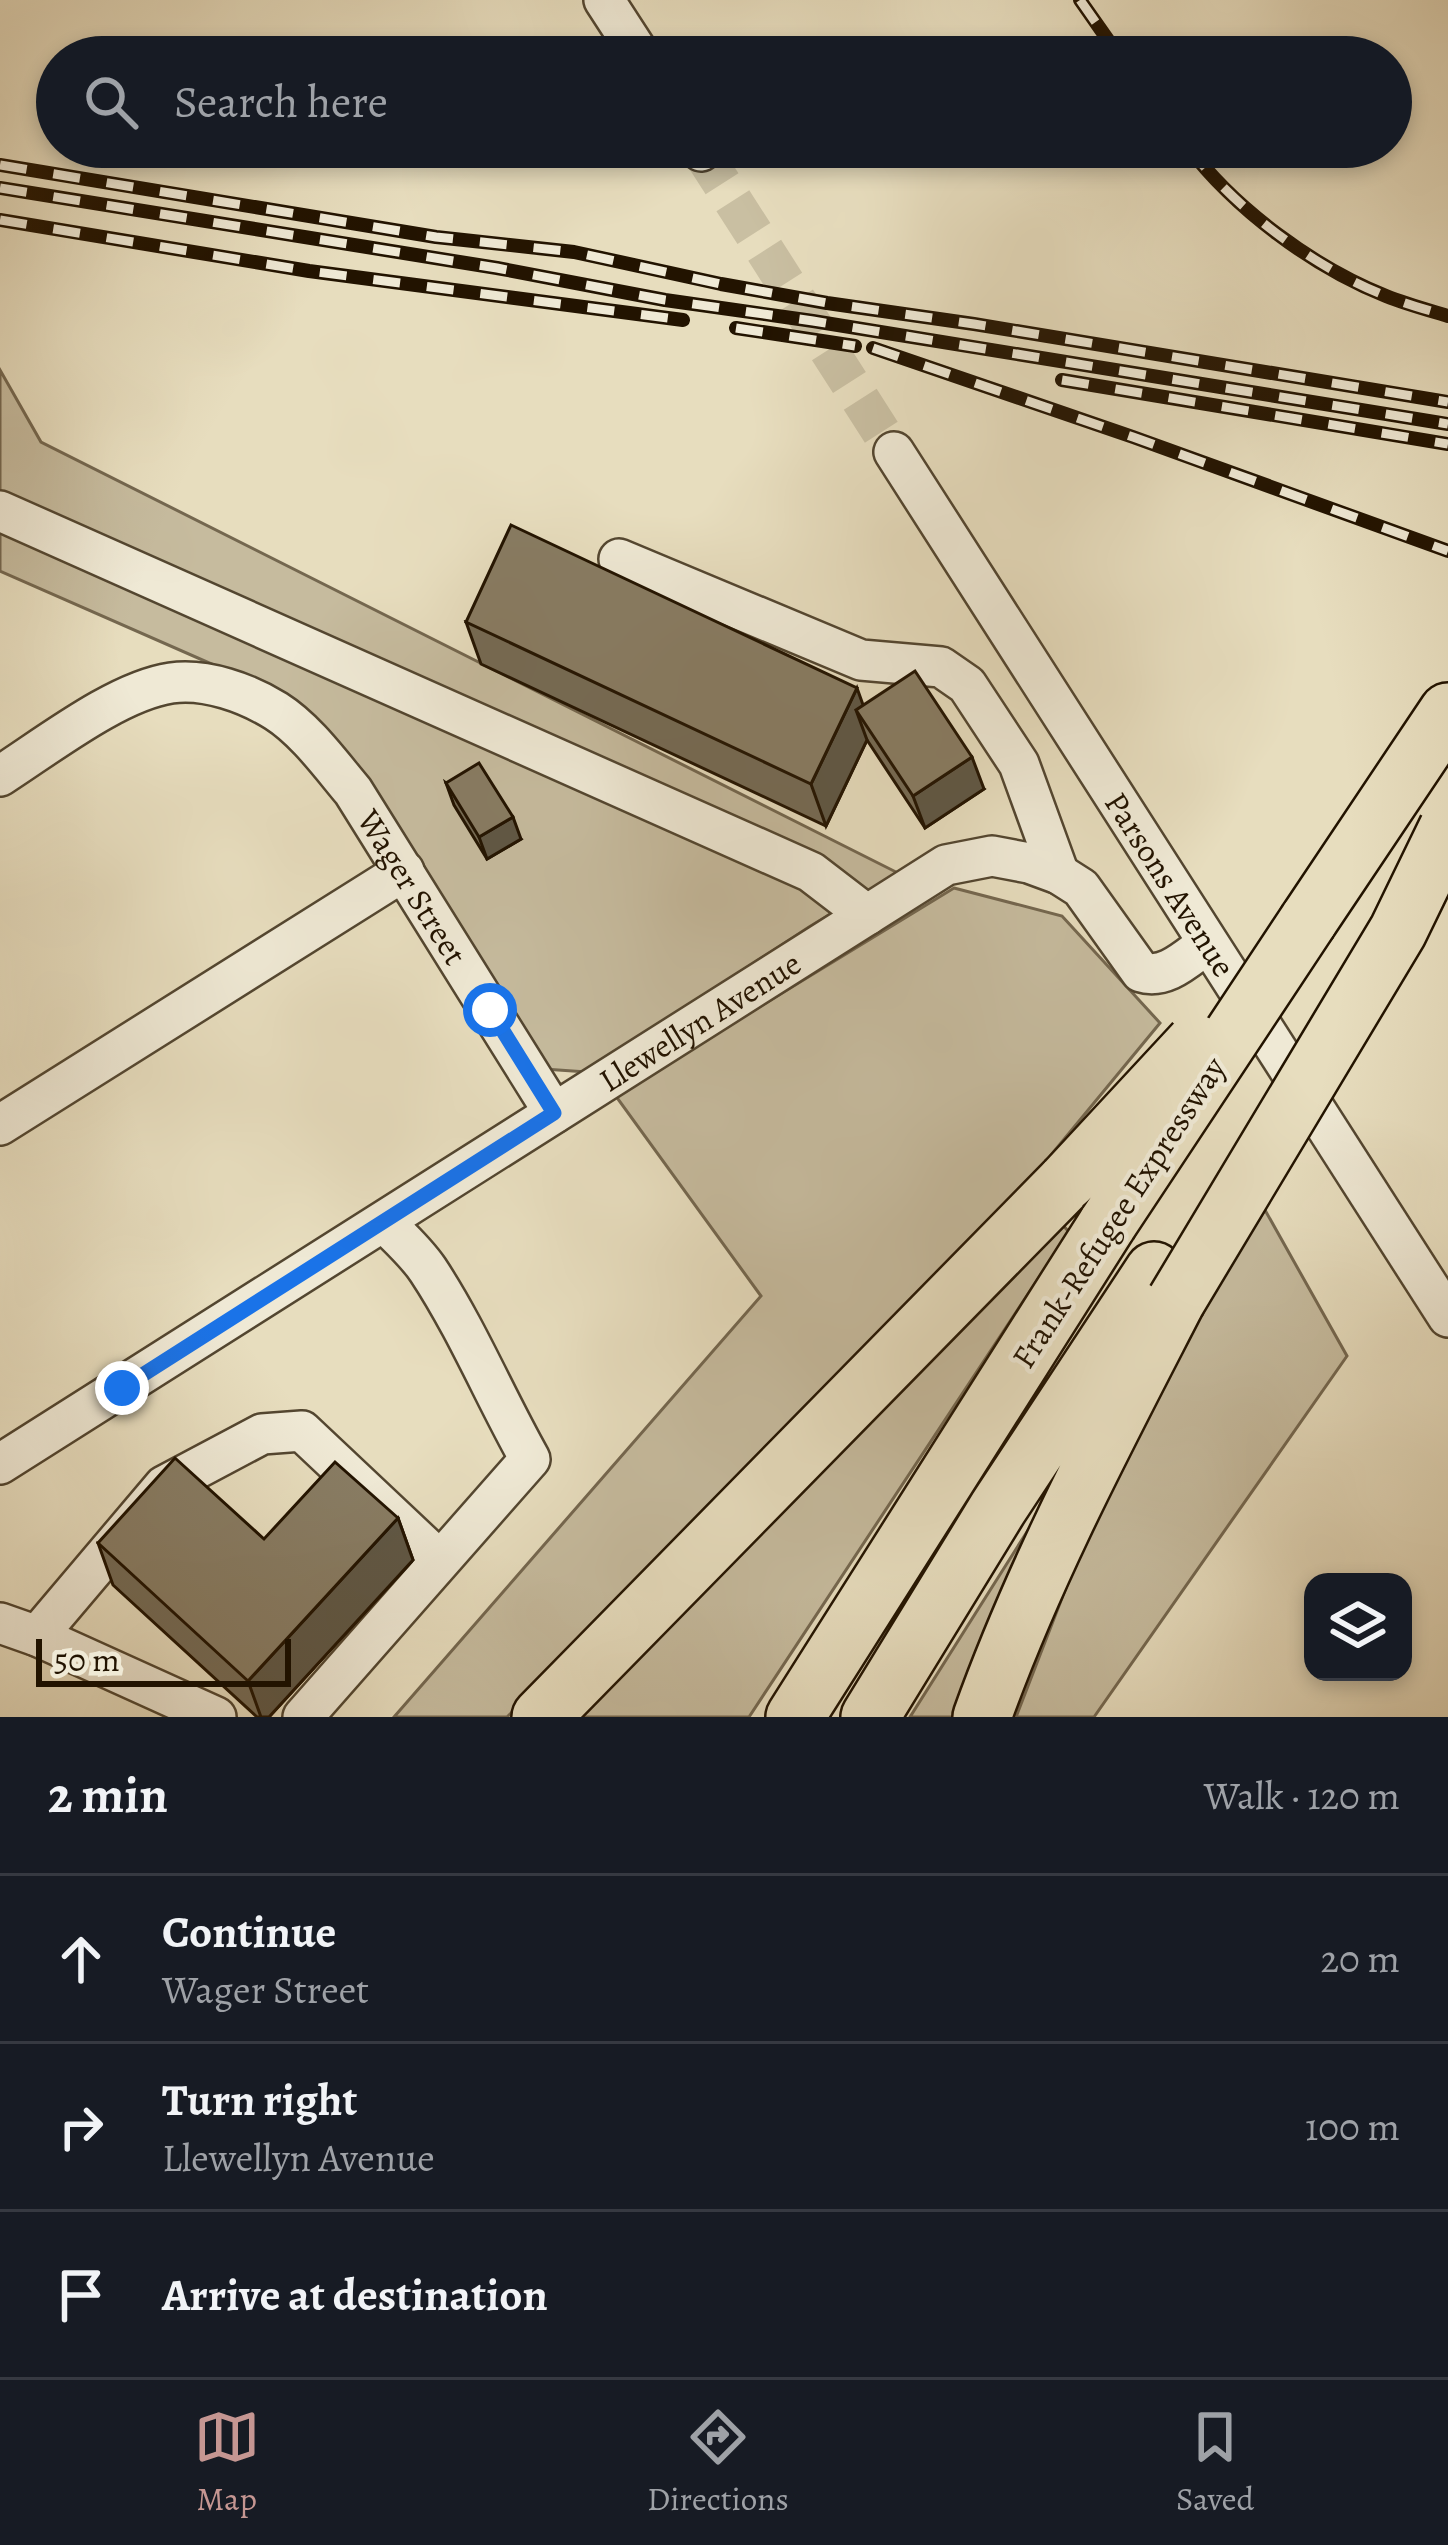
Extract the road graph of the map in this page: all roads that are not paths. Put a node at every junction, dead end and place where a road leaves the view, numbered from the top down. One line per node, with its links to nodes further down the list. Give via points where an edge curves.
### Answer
1 (604, 0): 2 (street)
2 (627, 36)
3 (894, 452): 14 (street, Parsons Avenue)
4 (0, 511): 12 (street, via 812,872)
5 (619, 559): 11 (street, via 861,660 941,667 968,685 1019,764)
6 (1448, 712): 13 (highway, Frank-Refugee Expressway)
7 (0, 776): 10 (street, Wager Street, via 142,691 206,683 279,712 353,791)
8 (1448, 816): 18 (highway, Frank-Refugee Expressway, via 1356,953)
9 (1448, 829): 18 (highway, bridge, via 1398,931)
10 (404, 872): 15 (street, Wager Street); 16 (street)
11 (1059, 874): 12 (street, Llewellyn Avenue, via 992,856 969,860); 14 (street, Llewellyn Avenue, via 1081,888 1141,972 1166,972)
12 (867, 916): 15 (street, Llewellyn Avenue)
13 (1308, 921): 25 (highway, bridge, via 1067,1181); 26 (highway, Frank-Refugee Expressway, bridge)
14 (1207, 944): 19 (street, Parsons Avenue)
15 (554, 1113): 17 (street, Llewellyn Avenue)
16 (0, 1125)
17 (384, 1222): 20 (street, Llewellyn Avenue); 21 (street, via 426,1265 530,1459)
18 (1165, 1286): 27 (highway, Frank-Refugee Expressway, via 998,1508); 28 (highway)
19 (1448, 1317)
20 (0, 1464)
21 (439, 1560): 22 (street, via 302,1431 262,1434 164,1486); 24 (street)
22 (18, 1630): 23 (street)
23 (216, 1717)
24 (303, 1717)
25 (541, 1717)
26 (795, 1717)
27 (870, 1717)
28 (982, 1717)

